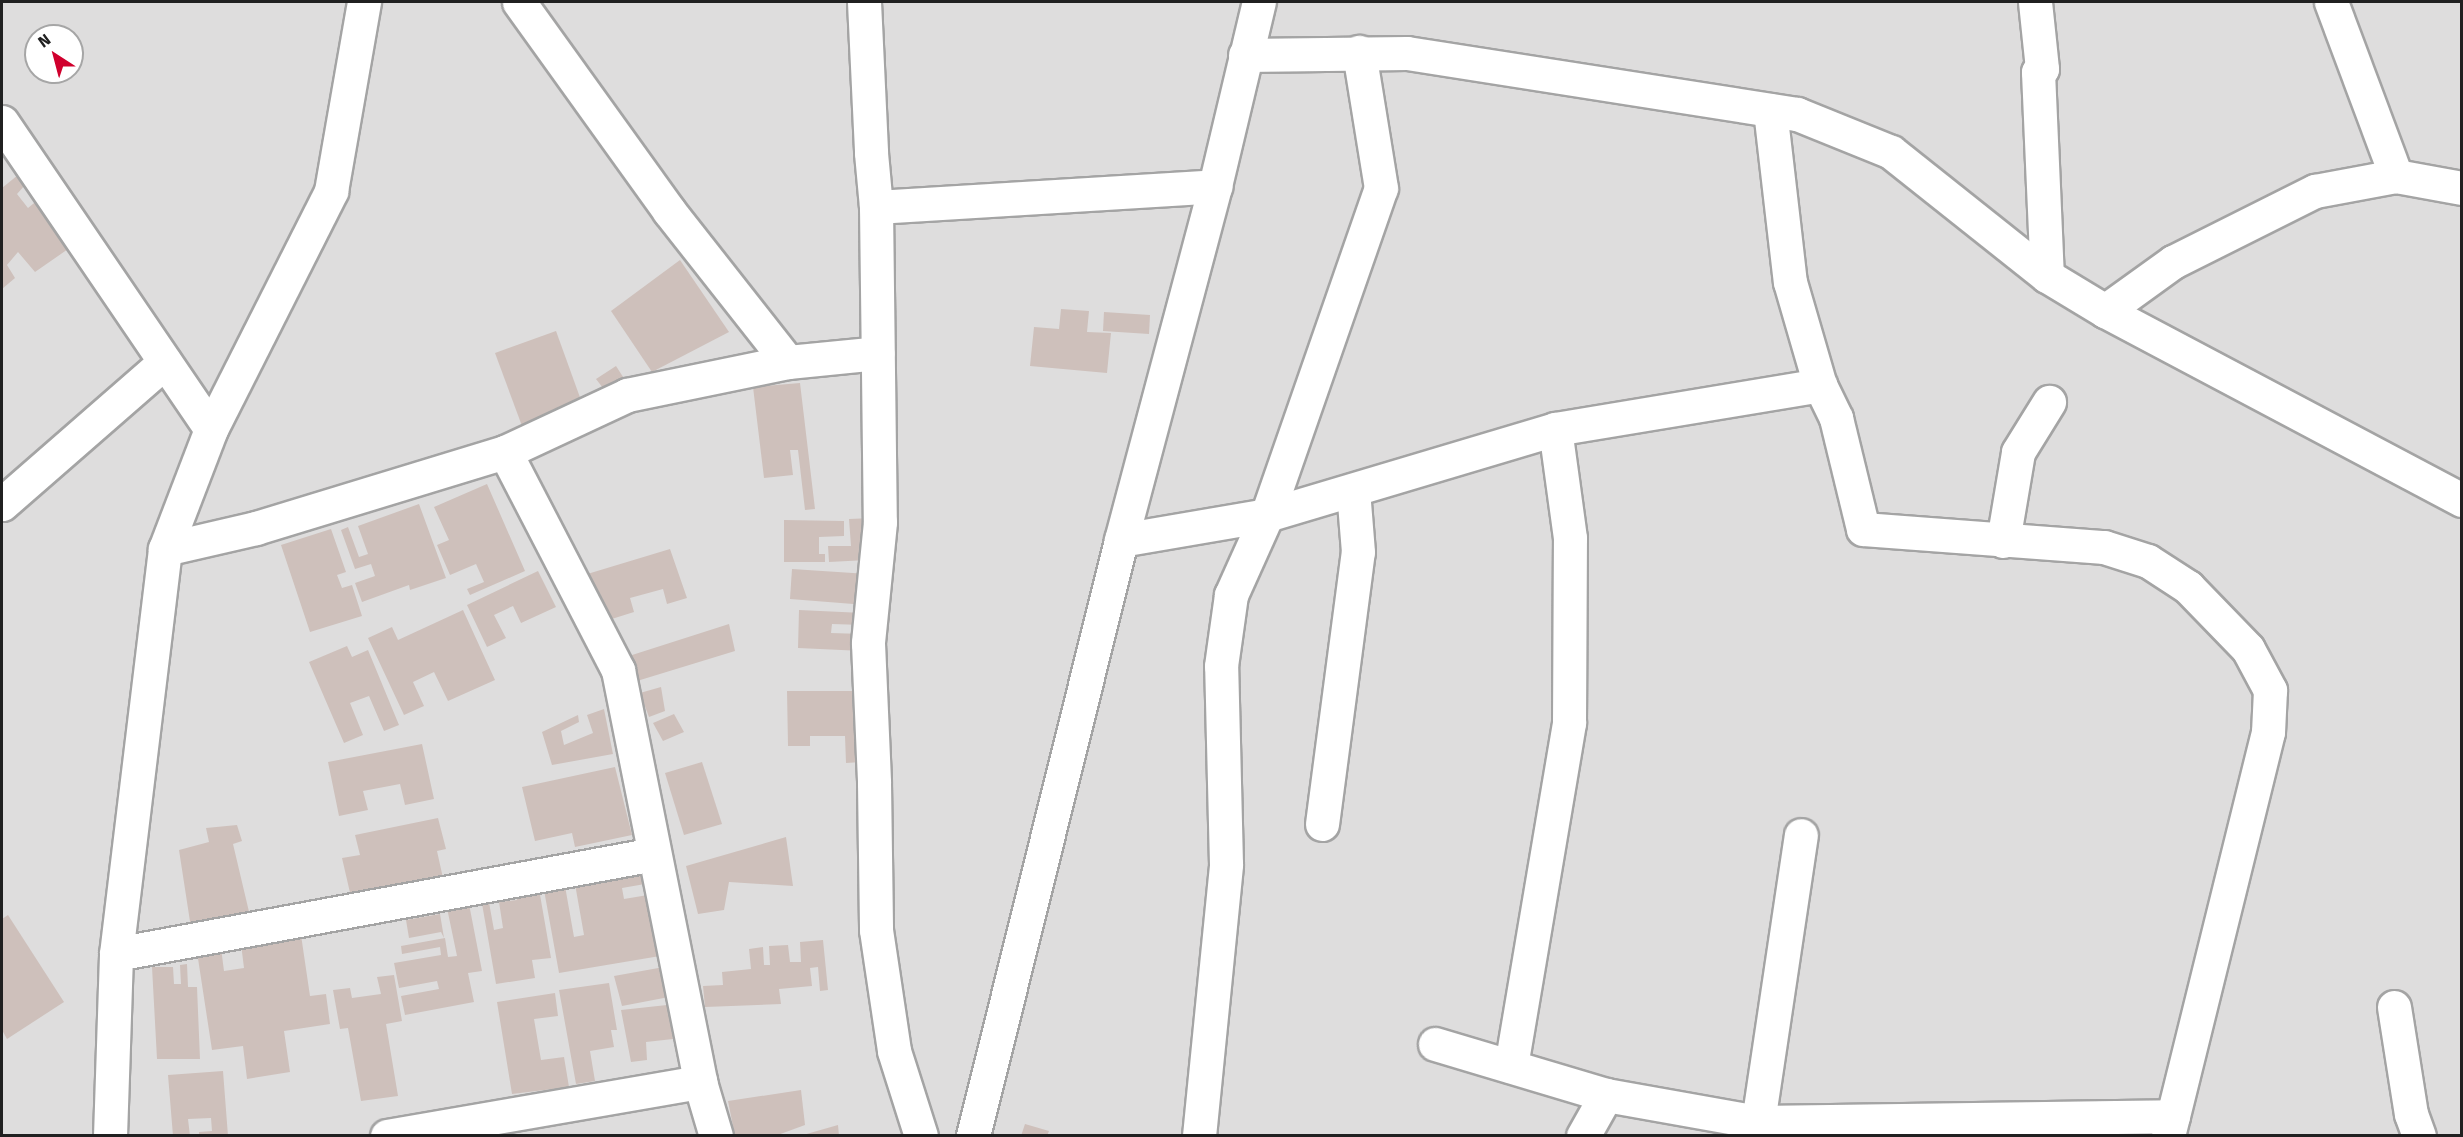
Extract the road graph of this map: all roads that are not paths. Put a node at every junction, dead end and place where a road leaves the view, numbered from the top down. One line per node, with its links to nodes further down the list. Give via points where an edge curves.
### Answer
1 (364, 2): 22 (street, via 331,191)
2 (519, 2): 19 (street, via 669,211)
3 (864, 2): 14 (street)
4 (1259, 2): 8 (street)
5 (2035, 2): 15 (street, via 2042,69 2038,72)
6 (2331, 2): 11 (street)
7 (1359, 52): 8 (street); 9 (street, via 1407,53); 28 (street, via 1381,188)
8 (1245, 55): 12 (street)
9 (1770, 110): 15 (street, via 1797,114 1891,152); 20 (street, via 1790,282)
10 (2, 122): 18 (street)
11 (2396, 176): 13 (street); 16 (street, via 2315,191 2173,262)
12 (1215, 186): 14 (street); 29 (street)
13 (2462, 188)
14 (876, 207): 17 (street)
15 (2047, 276): 16 (street)
16 (2105, 311): 26 (street)
17 (878, 353): 19 (street); 47 (street, via 880,522 868,643 876,930 894,1051)
18 (165, 362): 22 (street); 27 (street)
19 (788, 362): 24 (street, via 627,395)
20 (1820, 385): 23 (street); 30 (street, via 1836,418 1863,529)
21 (2049, 402): 30 (street, via 2018,452)
22 (211, 429): 31 (street)
23 (1555, 429): 25 (street); 38 (street, via 1570,538 1569,723)
24 (505, 452): 31 (street, via 256,528); 34 (street, via 618,670)
25 (1353, 490): 28 (street); 32 (street, via 1358,552)
26 (2462, 500)
27 (2, 504)
28 (1267, 515): 29 (street); 49 (street, via 1231,595 1221,666 1226,864)
29 (1121, 540): 48 (street)
30 (2003, 541): 43 (street, via 2103,547 2148,561 2188,587 2248,649 2270,690 2268,732)
31 (165, 549): 35 (street)
32 (1322, 824)
33 (1801, 835): 41 (street)
34 (654, 854): 35 (street); 39 (street)
35 (116, 954): 44 (street)
36 (2394, 1007): 51 (street, via 2411,1114)
37 (1435, 1044): 38 (street)
38 (1511, 1066): 40 (street)
39 (700, 1082): 42 (street); 46 (street)
40 (1606, 1095): 41 (street); 50 (street)
41 (1758, 1122): 43 (street)
42 (516, 1125): 45 (street)
43 (2171, 1126)
44 (110, 1136)
45 (387, 1136)
46 (716, 1136)
47 (921, 1136)
48 (973, 1136)
49 (1199, 1136)
50 (1582, 1136)
51 (2419, 1136)

